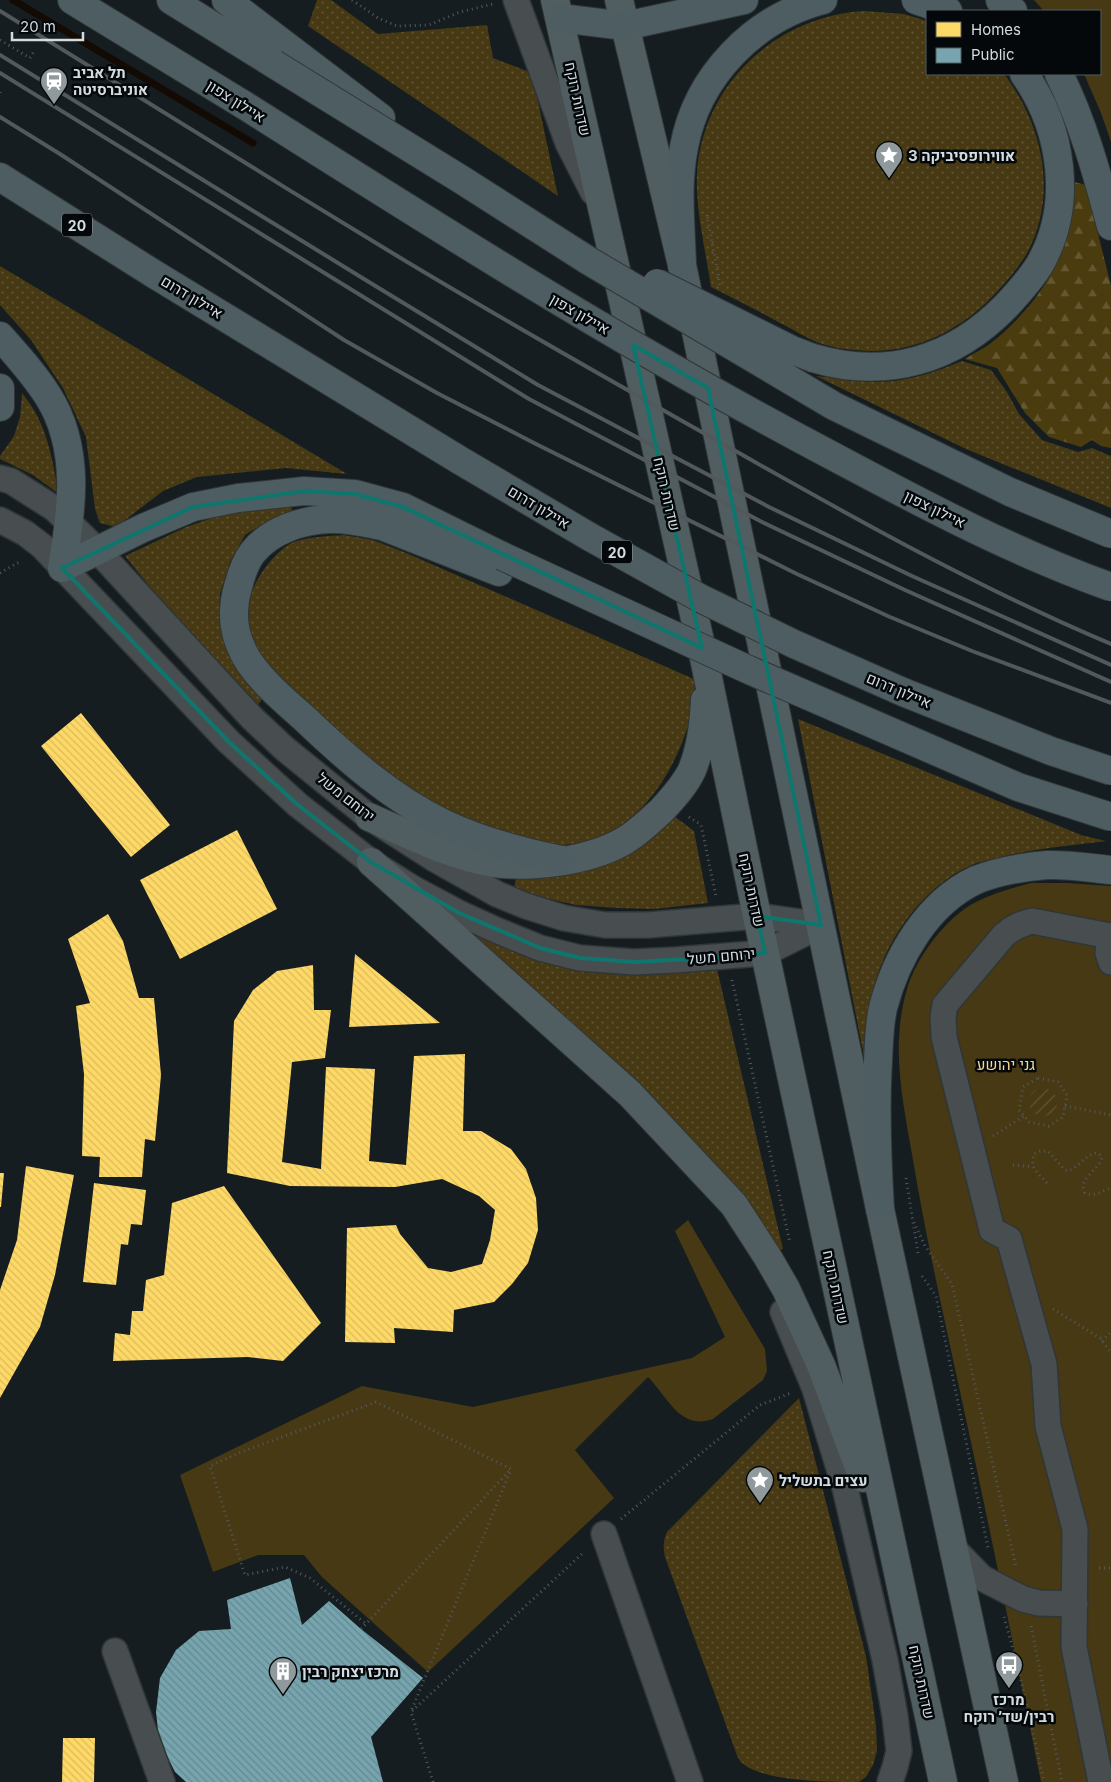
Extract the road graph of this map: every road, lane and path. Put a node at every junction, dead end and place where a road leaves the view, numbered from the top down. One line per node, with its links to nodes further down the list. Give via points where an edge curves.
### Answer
1 (72, 0): 37 (highway, איילון צפון, bridge, via 557,301 775,426 1001,542)
2 (170, 0): 19 (highway)
3 (226, 0): 19 (highway)
4 (352, 0): 11 (path, via 378,18 397,26 429,25 460,12)
5 (584, 0): 12 (highway)
6 (744, 0): 16 (highway)
7 (824, 0): 26 (highway, via 791,12 760,29 730,56 703,95 687,134 680,170)
8 (916, 0): 13 (highway)
9 (934, 0): 14 (highway)
10 (1000, 0): 15 (highway)
11 (507, 1): 24 (street, via 568,143)
12 (558, 9): 16 (highway); 24 (main road, שדרות רוקח)
13 (945, 10)
14 (950, 10)
15 (1012, 10)
16 (622, 13): 26 (main road)
17 (0, 40): 18 (path, via 30,58)
18 (35, 50)
19 (280, 55): 23 (highway, bridge)
20 (1025, 75): 23 (highway, bridge, via 1047,116 1056,146 1060,179 1058,207 1040,263 1015,296 984,327 959,344 905,364 874,368 835,364 792,350)
21 (1059, 75): 25 (highway, via 1082,129)
22 (0, 177): 39 (highway, איילון דרום / 20, bridge, via 461,461 700,598 903,692 1051,751)
23 (495, 201): 33 (highway, bridge, via 597,266 834,406 1010,492)
24 (602, 210): 38 (main road, שדרות רוקח)
25 (1111, 226)
26 (682, 265): 48 (main road)
27 (0, 336): 32 (highway, via 31,371 49,397 58,418 66,440 71,471)
28 (0, 388): 29 (highway)
29 (0, 407)
30 (0, 478): 32 (street, ירוחם משל, via 12,481 55,508)
31 (0, 520): 36 (street, ירוחם משל, via 36,542)
32 (70, 524): 34 (street, ירוחם משל); 36 (highway)
33 (1111, 534)
34 (98, 552): 35 (highway, via 193,507 304,491 354,494 403,507); 36 (highway); 41 (street, ירוחם משל, via 252,718)
35 (501, 564): 42 (highway, bridge, via 1018,787); 43 (highway, via 363,522 330,519 283,528 252,553 242,572 234,600 234,624 250,663 270,686 330,743 384,787 442,823 476,837)
36 (62, 568): 44 (street, ירוחם משל, via 229,742 298,805)
37 (1111, 587)
38 (705, 663): 40 (main road, via 704,714 697,753 691,771); 46 (main road, שדרות רוקח)
39 (1111, 771)
40 (670, 802): 43 (main road, via 644,827 623,841); 47 (path, via 701,825)
41 (369, 817): 43 (main road, via 443,850 476,859 516,865); 47 (street, ירוחם משל, via 497,894 564,918 605,925)
42 (1111, 817)
43 (562, 860)
44 (371, 862): 50 (street, ירוחם משל, via 459,912 540,948 580,958 634,962); 55 (main road, via 630,1094)
45 (1111, 870): 61 (highway, via 1048,865 993,874 946,899 911,941 896,968 883,1009 880,1032 877,1110)
46 (757, 916): 47 (street, ירוחם משל); 48 (street, ירוחם משל); 49 (main road, שדרות רוקח)
47 (720, 920)
48 (821, 925): 49 (street, ירוחם משל); 61 (main road)
49 (765, 953): 50 (street, ירוחם משל); 73 (main road, שדרות רוקח)
50 (726, 957): 62 (path)
51 (1111, 962): 56 (street, via 1108,953 1110,936 1032,921 1021,923 1004,935 945,1005 944,1037)
52 (1065, 1106): 53 (path); 54 (path, via 1063,1118 1049,1126 1029,1122); 54 (path, via 1067,1095 1058,1082 1038,1078 1023,1087 1019,1110)
53 (1111, 1115)
54 (1024, 1116): 56 (path)
55 (667, 1132): 73 (main road, via 734,1205 786,1289 821,1365); 84 (street, via 739,1227 782,1311 815,1389 845,1488 885,1660 899,1751)
56 (974, 1152): 65 (street, via 992,1230 1008,1239)
57 (1013, 1165): 58 (path)
58 (1033, 1167): 59 (path); 60 (path, via 1034,1154 1041,1151 1048,1151 1067,1171 1092,1153 1098,1153 1102,1157 1101,1162 1083,1182 1082,1188 1089,1195)
59 (1047, 1183)
60 (1111, 1188)
61 (880, 1209): 72 (main road)
62 (792, 1252)
63 (918, 1256): 75 (path, via 912,1216 925,1246 952,1284)
64 (922, 1276): 74 (path, via 936,1296)
65 (1026, 1303): 67 (path, via 1057,1310); 76 (street, via 1044,1364 1048,1426 1075,1529)
66 (1111, 1332): 67 (path)
67 (1102, 1341): 68 (path)
68 (1111, 1353)
69 (794, 1392): 71 (path, via 760,1405)
70 (511, 1469): 77 (path); 77 (path, via 376,1402 210,1466 245,1575 285,1567 310,1578); 80 (path)
71 (604, 1534): 80 (path); 83 (street)
72 (952, 1547): 74 (street, via 982,1578); 86 (main road)
73 (898, 1572): 85 (main road, שדרות רוקח)
74 (995, 1585): 75 (street); 87 (path, via 1019,1671)
75 (1023, 1599): 76 (street); 88 (path)
76 (1076, 1604): 89 (street, via 1074,1647)
77 (366, 1624): 78 (path)
78 (361, 1629)
79 (115, 1651): 81 (street)
80 (411, 1712): 82 (path)
81 (162, 1782)
82 (433, 1782)
83 (690, 1782)
84 (890, 1782)
85 (943, 1782)
86 (1004, 1782)
87 (1044, 1782)
88 (1062, 1782)
89 (1101, 1782)

